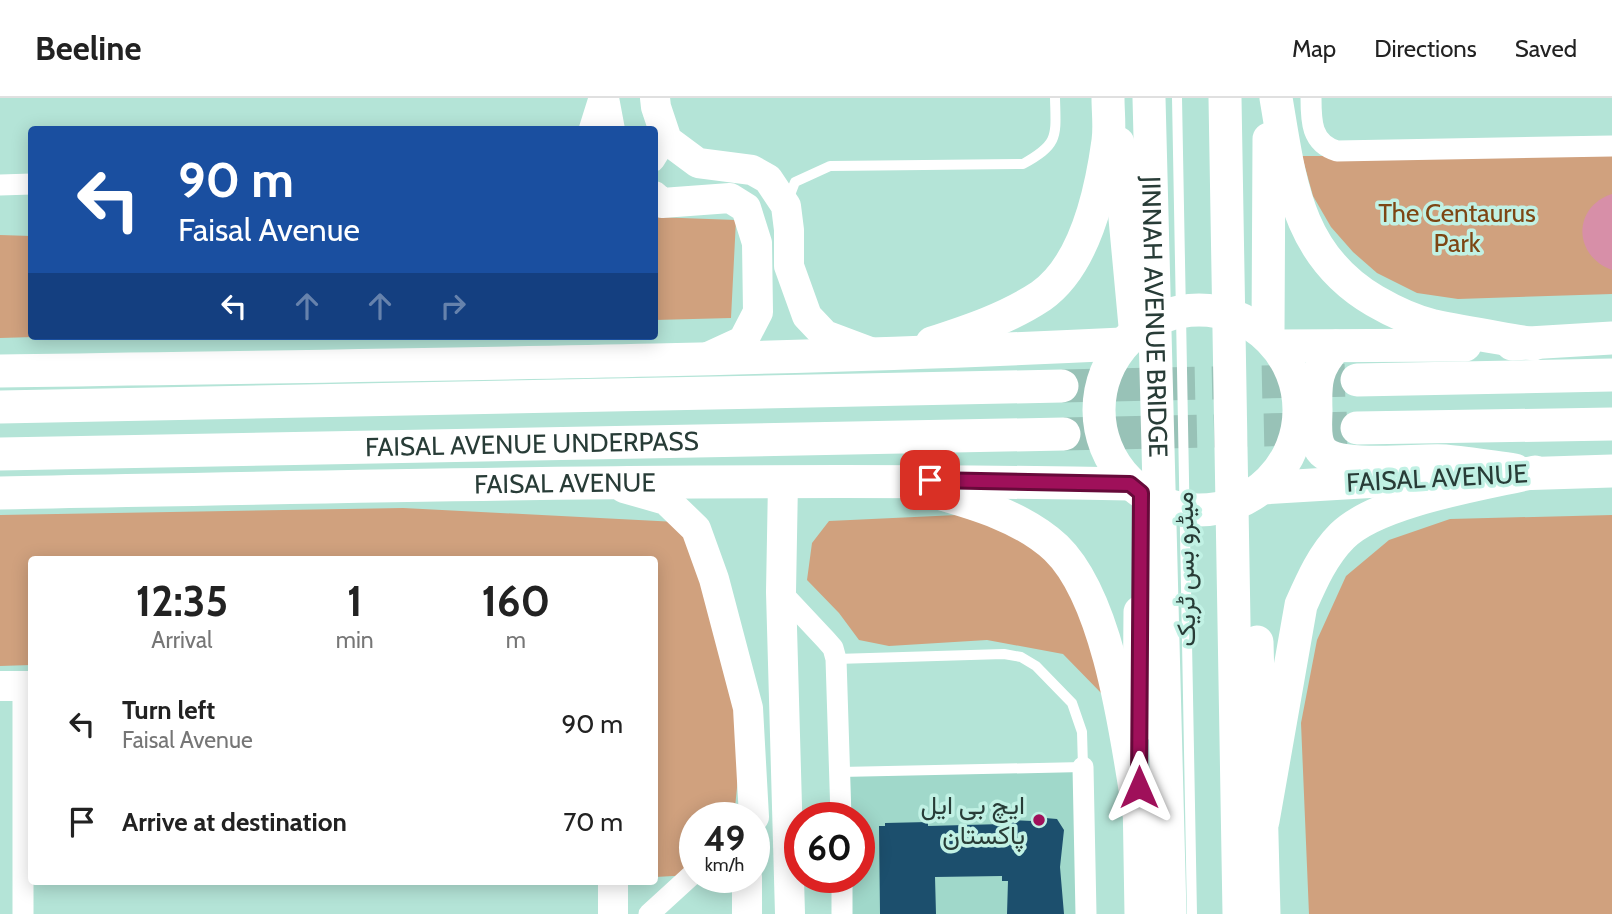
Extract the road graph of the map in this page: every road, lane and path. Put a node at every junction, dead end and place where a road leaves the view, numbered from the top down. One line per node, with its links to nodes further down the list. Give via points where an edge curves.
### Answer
1 (602, 98): 12 (street); 13 (main road)
2 (655, 98): 15 (main road)
3 (1055, 98): 19 (lane, via 1056,136 1043,153 1023,164 830,166 795,182)
4 (1108, 98): 28 (main road, via 1108,140 1096,201 1069,269 1016,311 964,333)
5 (1114, 98): 22 (main road)
6 (1149, 98): 71 (main road, JINNAH AVENUE BRIDGE)
7 (1177, 98): 72 (lane, میٹرو بس ٹریک)
8 (1225, 98): 73 (main road)
9 (1270, 98): 24 (main road)
10 (1276, 98): 25 (main road, via 1303,217 1331,267 1357,290 1396,313 1432,325)
11 (1311, 98): 14 (street, via 1314,133 1337,151)
12 (591, 126)
13 (609, 126)
14 (1612, 146)
15 (661, 150): 19 (main road, via 698,163 752,170 768,179)
16 (28, 184): 17 (street)
17 (0, 185)
18 (658, 200): 21 (main road, via 662,203 730,198 746,208 757,243)
19 (786, 206): 20 (main road)
20 (789, 266): 21 (main road); 28 (main road, via 807,316 825,335)
21 (757, 272): 29 (main road, via 758,312 743,341)
22 (1129, 338): 24 (main road, via 1160,317 1188,309 1217,310 1244,319); 27 (main road); 45 (main road, via 1106,370 1099,400 1101,431 1111,459)
23 (1612, 338): 25 (main road)
24 (1273, 340): 26 (main road); 46 (main road, via 1294,373 1300,404 1297,436 1284,465)
25 (1534, 344): 26 (main road)
26 (1336, 346): 40 (main road, via 1317,372 1317,443 1323,452 1353,462 1444,461)
27 (954, 352): 28 (main road); 41 (main road, via 978,360 1073,364 1077,371 1078,457 1068,465 964,469)
28 (886, 354): 29 (main road)
29 (703, 359): 30 (main road)
30 (0, 371)
31 (1612, 375): 32 (main road)
32 (1357, 380)
33 (1062, 386): 34 (main road, FAISAL AVENUE UNDERPASS)
34 (0, 407)
35 (1612, 424): 36 (main road)
36 (1357, 428)
37 (1064, 434): 38 (main road, FAISAL AVENUE UNDERPASS)
38 (0, 454)
39 (1612, 471): 40 (main road, FAISAL AVENUE)
40 (1535, 472): 46 (main road, FAISAL AVENUE); 58 (main road, via 1403,503 1359,522 1325,557 1301,605)
41 (930, 480): 42 (main road, FAISAL AVENUE); 45 (main road, FAISAL AVENUE)
42 (894, 481): 44 (main road, FAISAL AVENUE); 57 (main road, via 969,501 1023,524 1055,547 1075,570 1119,693)
43 (602, 482): 44 (main road, FAISAL AVENUE); 47 (main road, FAISAL AVENUE); 54 (main road, via 666,500 696,529 748,708)
44 (783, 482): 48 (main road)
45 (1136, 488): 46 (main road, via 1167,506 1196,511 1225,508); 57 (main road)
46 (1257, 492): 58 (main road)
47 (0, 493)
48 (781, 592): 49 (street, via 833,648); 53 (main road)
49 (836, 659): 51 (lane, via 1004,654 1030,661 1077,711); 52 (street)
50 (18, 686): 63 (street)
51 (1083, 766): 52 (lane); 69 (street)
52 (840, 772): 56 (street)
53 (786, 786): 55 (street); 67 (main road)
54 (752, 802)
55 (768, 802)
56 (841, 802)
57 (1139, 814): 70 (main road)
58 (1263, 821): 74 (main road)
59 (613, 885): 64 (main road)
60 (679, 887): 65 (street)
61 (747, 893): 66 (main road)
62 (842, 893): 68 (street)
63 (23, 914)
64 (613, 914)
65 (649, 914)
66 (747, 914)
67 (790, 914)
68 (842, 914)
69 (1086, 914)
70 (1141, 914)
71 (1170, 914)
72 (1192, 914)
73 (1239, 914)
74 (1264, 914)

